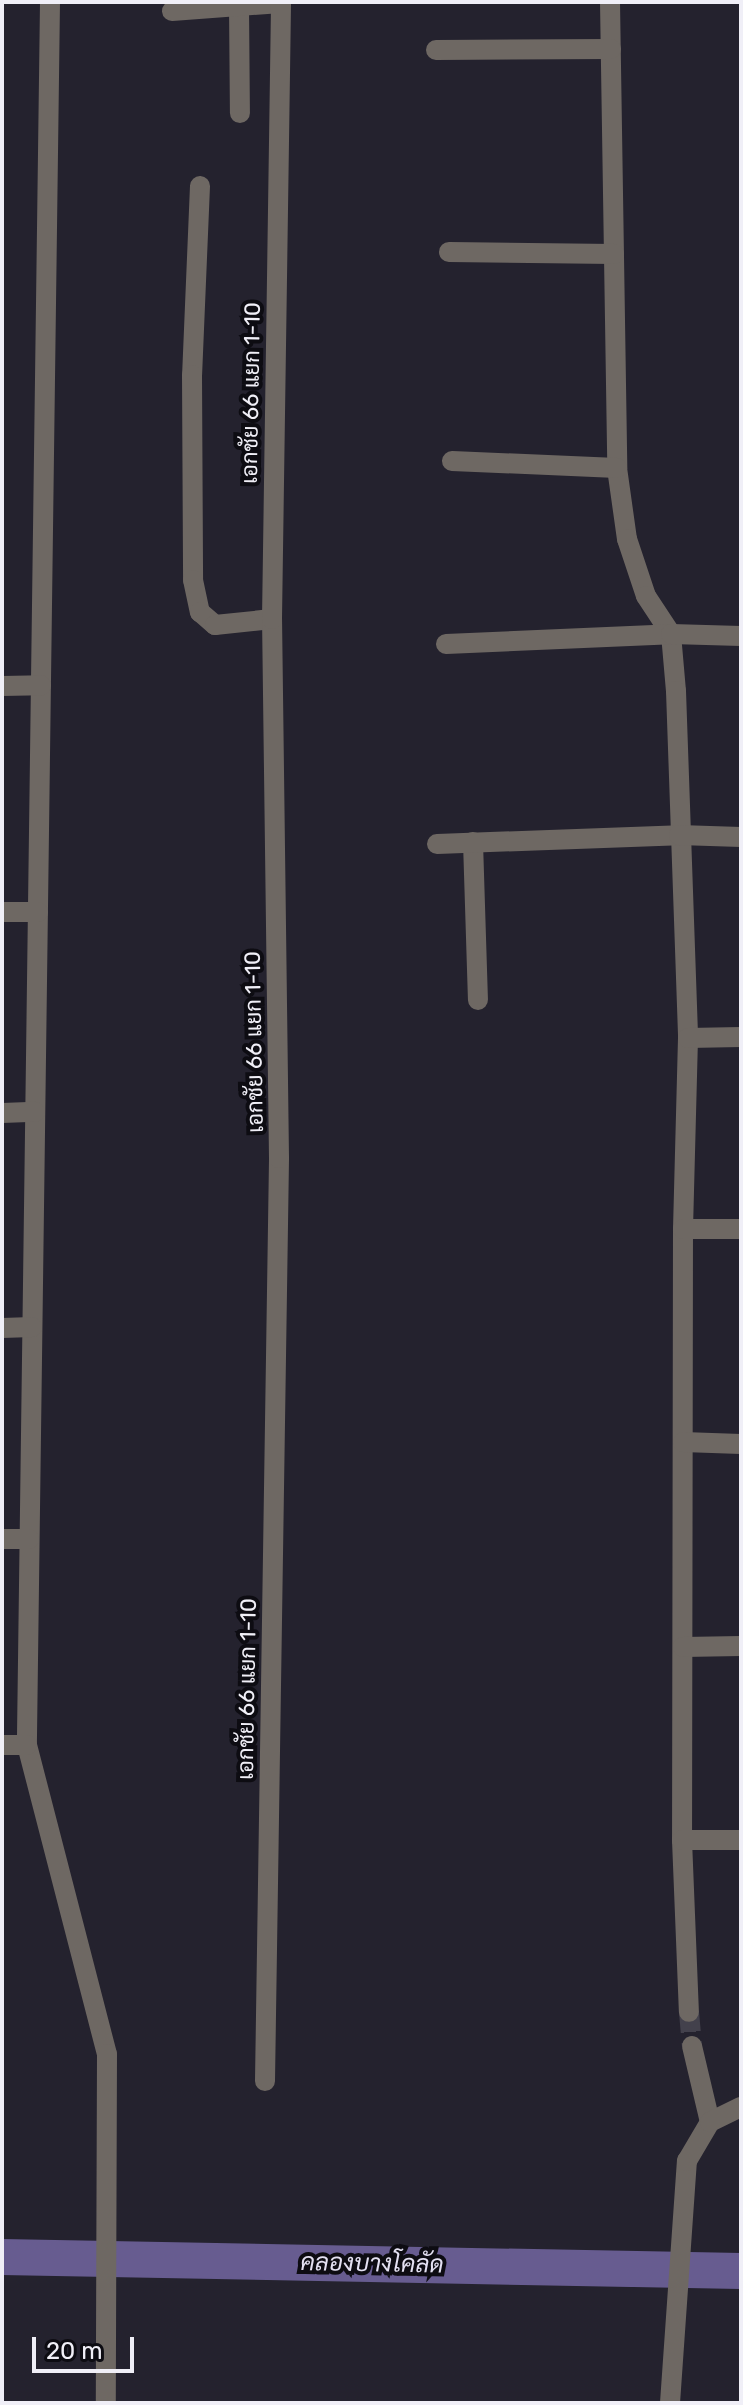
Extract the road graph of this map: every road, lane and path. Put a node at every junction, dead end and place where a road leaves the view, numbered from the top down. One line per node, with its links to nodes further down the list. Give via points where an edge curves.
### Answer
1 (50, 2): 18 (street)
2 (610, 2): 6 (street)
3 (281, 3): 4 (street); 14 (street, เอกชัย 66 แยก 1-10)
4 (239, 6): 5 (street); 8 (street)
5 (172, 11)
6 (611, 49): 7 (street); 11 (street)
7 (436, 50)
8 (240, 113)
9 (200, 186): 14 (street, via 192,375 193,580 200,612 215,625)
10 (449, 252): 11 (street)
11 (614, 254): 13 (street)
12 (452, 461): 13 (street)
13 (617, 468): 15 (street, via 627,539 646,596)
14 (272, 619): 47 (street, เอกชัย 66 แยก 1-10, via 279,1158)
15 (671, 634): 16 (street); 17 (street); 20 (street)
16 (741, 636)
17 (446, 644)
18 (41, 685): 19 (street); 25 (street)
19 (2, 686)
20 (679, 835): 21 (street); 22 (street); 28 (street)
21 (741, 837)
22 (473, 842): 23 (street); 26 (street)
23 (437, 844)
24 (2, 912): 25 (street)
25 (38, 912): 29 (street)
26 (478, 1000)
27 (741, 1037): 28 (street)
28 (688, 1038): 31 (street)
29 (35, 1112): 30 (street); 33 (street)
30 (2, 1113)
31 (683, 1229): 32 (street); 35 (street)
32 (741, 1229)
33 (32, 1327): 34 (street); 38 (street)
34 (2, 1328)
35 (683, 1442): 36 (street); 40 (street)
36 (741, 1444)
37 (2, 1539): 38 (street)
38 (29, 1539): 42 (street)
39 (741, 1646): 40 (street)
40 (683, 1647): 43 (street)
41 (2, 1745): 42 (street)
42 (27, 1745): 50 (street, via 107,2054)
43 (682, 1840): 44 (street); 45 (street)
44 (741, 1840)
45 (689, 2012)
46 (692, 2046): 49 (street)
47 (265, 2081)
48 (741, 2107): 49 (street)
49 (710, 2122): 51 (street, via 687,2161)
50 (106, 2403)
51 (670, 2403)

